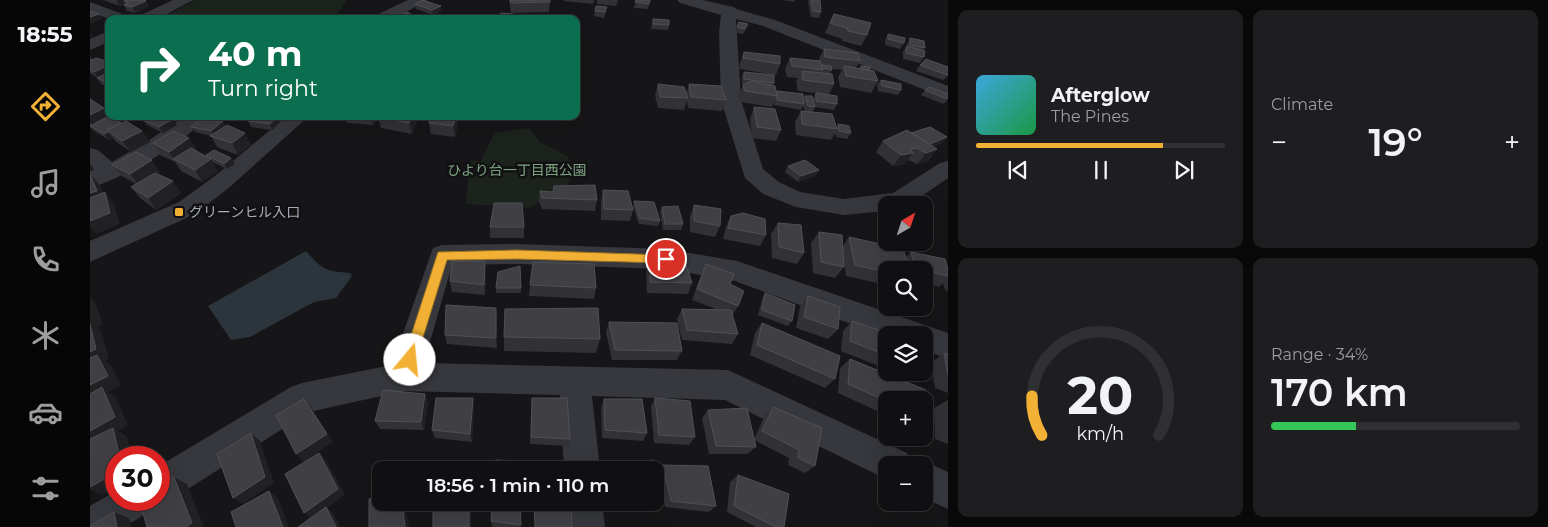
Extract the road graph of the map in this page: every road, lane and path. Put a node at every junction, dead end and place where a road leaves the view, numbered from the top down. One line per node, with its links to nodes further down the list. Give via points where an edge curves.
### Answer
1 (185, 0): 7 (street)
2 (420, 0): 8 (street)
3 (685, 0): 5 (street)
4 (90, 7): 6 (street)
5 (728, 10): 11 (street, via 816,40); 15 (street, via 730,100 754,173 771,188 796,199 844,207 898,201)
6 (111, 15)
7 (153, 15)
8 (388, 15)
9 (105, 38): 10 (street)
10 (90, 45)
11 (948, 93)
12 (192, 120): 16 (street, via 163,143)
13 (294, 120): 17 (street, via 187,208)
14 (90, 155): 16 (street)
15 (948, 168)
16 (100, 176)
17 (90, 252)
18 (892, 326): 21 (street, via 737,271 666,259 442,255)
19 (933, 340): 20 (street)
20 (948, 346)
21 (404, 377): 22 (street); 25 (street, via 302,398)
22 (575, 382): 23 (street, via 728,385); 24 (street)
23 (878, 456)
24 (581, 461)
25 (170, 479)
26 (933, 484): 27 (street)
27 (948, 491)
28 (117, 511): 30 (street)
29 (585, 511): 31 (street)
30 (91, 527)
31 (586, 527)

